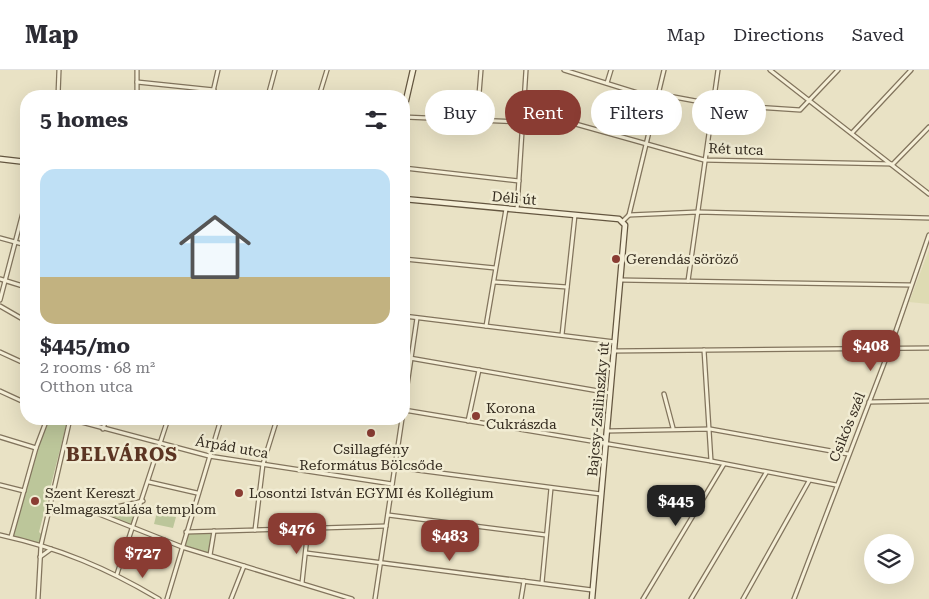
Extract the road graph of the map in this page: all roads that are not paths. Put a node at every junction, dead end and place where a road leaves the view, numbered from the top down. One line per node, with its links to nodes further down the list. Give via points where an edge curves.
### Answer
1 (59, 70): 18 (street)
2 (137, 70): 16 (street)
3 (218, 70): 20 (street)
4 (276, 70): 21 (street)
5 (327, 70): 22 (street)
6 (414, 70): 23 (main road)
7 (481, 70): 24 (street)
8 (526, 70): 25 (street)
9 (564, 70): 17 (street)
10 (611, 70): 17 (street)
11 (664, 70): 27 (street)
12 (718, 70): 28 (street)
13 (770, 70): 29 (street)
14 (838, 70): 29 (street)
15 (911, 70): 35 (street)
16 (137, 82): 19 (street); 20 (street)
17 (608, 83): 26 (street)
18 (58, 90)
19 (137, 90)
20 (214, 90)
21 (270, 90)
22 (321, 90)
23 (409, 90)
24 (479, 90)
25 (525, 90)
26 (629, 90)
27 (659, 90)
28 (714, 90)
29 (808, 101): 30 (street, via 800,110); 35 (street)
30 (766, 108)
31 (410, 117): 32 (street)
32 (425, 118)
33 (581, 125): 39 (street, Rét utca)
34 (929, 127): 43 (street)
35 (852, 133): 43 (street)
36 (523, 135): 45 (street)
37 (647, 135): 39 (street)
38 (708, 135): 41 (street)
39 (645, 143): 41 (street, Rét utca); 52 (street)
40 (0, 159): 42 (main road)
41 (704, 160): 43 (street, Rét utca); 50 (street)
42 (20, 161)
43 (893, 164): 46 (street)
44 (410, 169): 45 (street)
45 (519, 181): 49 (street)
46 (929, 194)
47 (410, 200): 48 (main road, Déli út)
48 (506, 209): 49 (main road, Déli út); 61 (street)
49 (517, 210): 51 (main road, Déli út)
50 (698, 212): 52 (street); 53 (street); 66 (street)
51 (576, 215): 54 (main road, Déli út); 69 (street)
52 (629, 215): 54 (street)
53 (929, 218)
54 (622, 222): 63 (main road, Bajcsy-Zsilinszky út, via 625,236)
55 (20, 225): 58 (street)
56 (929, 235): 68 (street, Csikós szél)
57 (0, 238): 58 (street)
58 (16, 242): 59 (street); 64 (street)
59 (20, 243)
60 (410, 260): 61 (street)
61 (496, 268): 65 (street)
62 (0, 279): 64 (street)
63 (621, 280): 66 (street); 77 (main road, Bajcsy-Zsilinszky út)
64 (5, 281): 67 (street); 70 (street)
65 (494, 282): 69 (street); 75 (street)
66 (688, 282): 68 (street)
67 (20, 285)
68 (910, 285): 78 (street, Csikós szél)
69 (567, 287): 76 (street)
70 (0, 300)
71 (0, 306): 74 (street)
72 (410, 316): 73 (street)
73 (417, 317): 75 (street); 83 (street)
74 (20, 318)
75 (486, 326): 76 (street)
76 (562, 335): 77 (street)
77 (615, 342): 81 (main road, Bajcsy-Zsilinszky út)
78 (890, 348): 79 (street); 80 (street); 91 (street, Csikós szél)
79 (929, 348)
80 (704, 350): 81 (street); 104 (street)
81 (614, 351): 87 (main road, Bajcsy-Zsilinszky út)
82 (0, 352): 84 (street)
83 (410, 358): 85 (street)
84 (20, 361)
85 (479, 370): 87 (street); 93 (street)
86 (0, 391): 89 (street)
87 (610, 393): 105 (main road, Bajcsy-Zsilinszky út)
88 (664, 394): 102 (street)
89 (20, 400)
90 (929, 401): 91 (street)
91 (869, 402): 110 (street, Csikós szél)
92 (410, 411): 93 (street)
93 (468, 420): 107 (street)
94 (45, 425): 109 (street)
95 (69, 425): 127 (street)
96 (90, 425): 103 (street, Árpád utca)
97 (104, 425): 103 (street)
98 (166, 425): 108 (street)
99 (218, 425): 111 (street)
100 (275, 425): 113 (street)
101 (401, 425): 115 (street)
102 (673, 428): 104 (street); 105 (street)
103 (103, 429): 108 (street, Árpád utca)
104 (710, 429): 110 (street); 112 (street)
105 (607, 431): 107 (main road, Bajcsy-Zsilinszky út)
106 (0, 437): 109 (street)
107 (606, 444): 112 (street); 125 (main road, Bajcsy-Zsilinszky út)
108 (160, 445): 111 (street, Árpád utca); 118 (street)
109 (36, 448): 123 (street)
110 (848, 454): 121 (street, Csikós szél)
111 (209, 456): 113 (street, Árpád utca); 124 (street)
112 (711, 461): 114 (street)
113 (263, 464): 119 (street, Árpád utca); 133 (street)
114 (724, 464): 116 (street); 160 (street)
115 (394, 467): 119 (street); 122 (street)
116 (766, 473): 117 (street); 161 (street)
117 (809, 481): 121 (street); 162 (street)
118 (149, 482): 124 (street); 126 (street)
119 (392, 484): 129 (street)
120 (0, 485): 123 (street)
121 (836, 485): 163 (street, Csikós szél)
122 (550, 488): 125 (street); 137 (street)
123 (24, 491): 138 (street)
124 (197, 493): 135 (street)
125 (601, 494): 151 (main road, Bajcsy-Zsilinszky út)
126 (143, 501): 128 (street); 131 (street)
127 (48, 512): 128 (street); 139 (street)
128 (94, 512): 131 (street)
129 (388, 515): 130 (street); 137 (street)
130 (386, 526): 132 (street); 145 (street)
131 (133, 528): 140 (street); 147 (street)
132 (308, 528): 133 (street); 142 (street)
133 (255, 530): 134 (street)
134 (214, 531): 135 (street); 143 (street)
135 (186, 532): 140 (street)
136 (0, 535): 138 (street)
137 (546, 535): 150 (street)
138 (11, 537): 139 (street)
139 (41, 545): 141 (street); 144 (street)
140 (182, 547): 143 (street); 154 (street)
141 (52, 548): 144 (street); 147 (street)
142 (306, 553): 145 (street); 149 (street)
143 (210, 555): 146 (street)
144 (40, 557): 152 (street)
145 (382, 562): 148 (street); 157 (street)
146 (244, 566): 149 (street); 155 (street)
147 (117, 574): 153 (street)
148 (524, 581): 150 (street); 158 (street)
149 (302, 583): 156 (street)
150 (542, 583): 151 (street)
151 (592, 590): 159 (main road, Bajcsy-Zsilinszky út)
152 (38, 599)
153 (159, 599)
154 (167, 599)
155 (231, 599)
156 (352, 599)
157 (375, 599)
158 (522, 599)
159 (592, 599)
160 (643, 599)
161 (691, 599)
162 (743, 599)
163 (794, 599)

